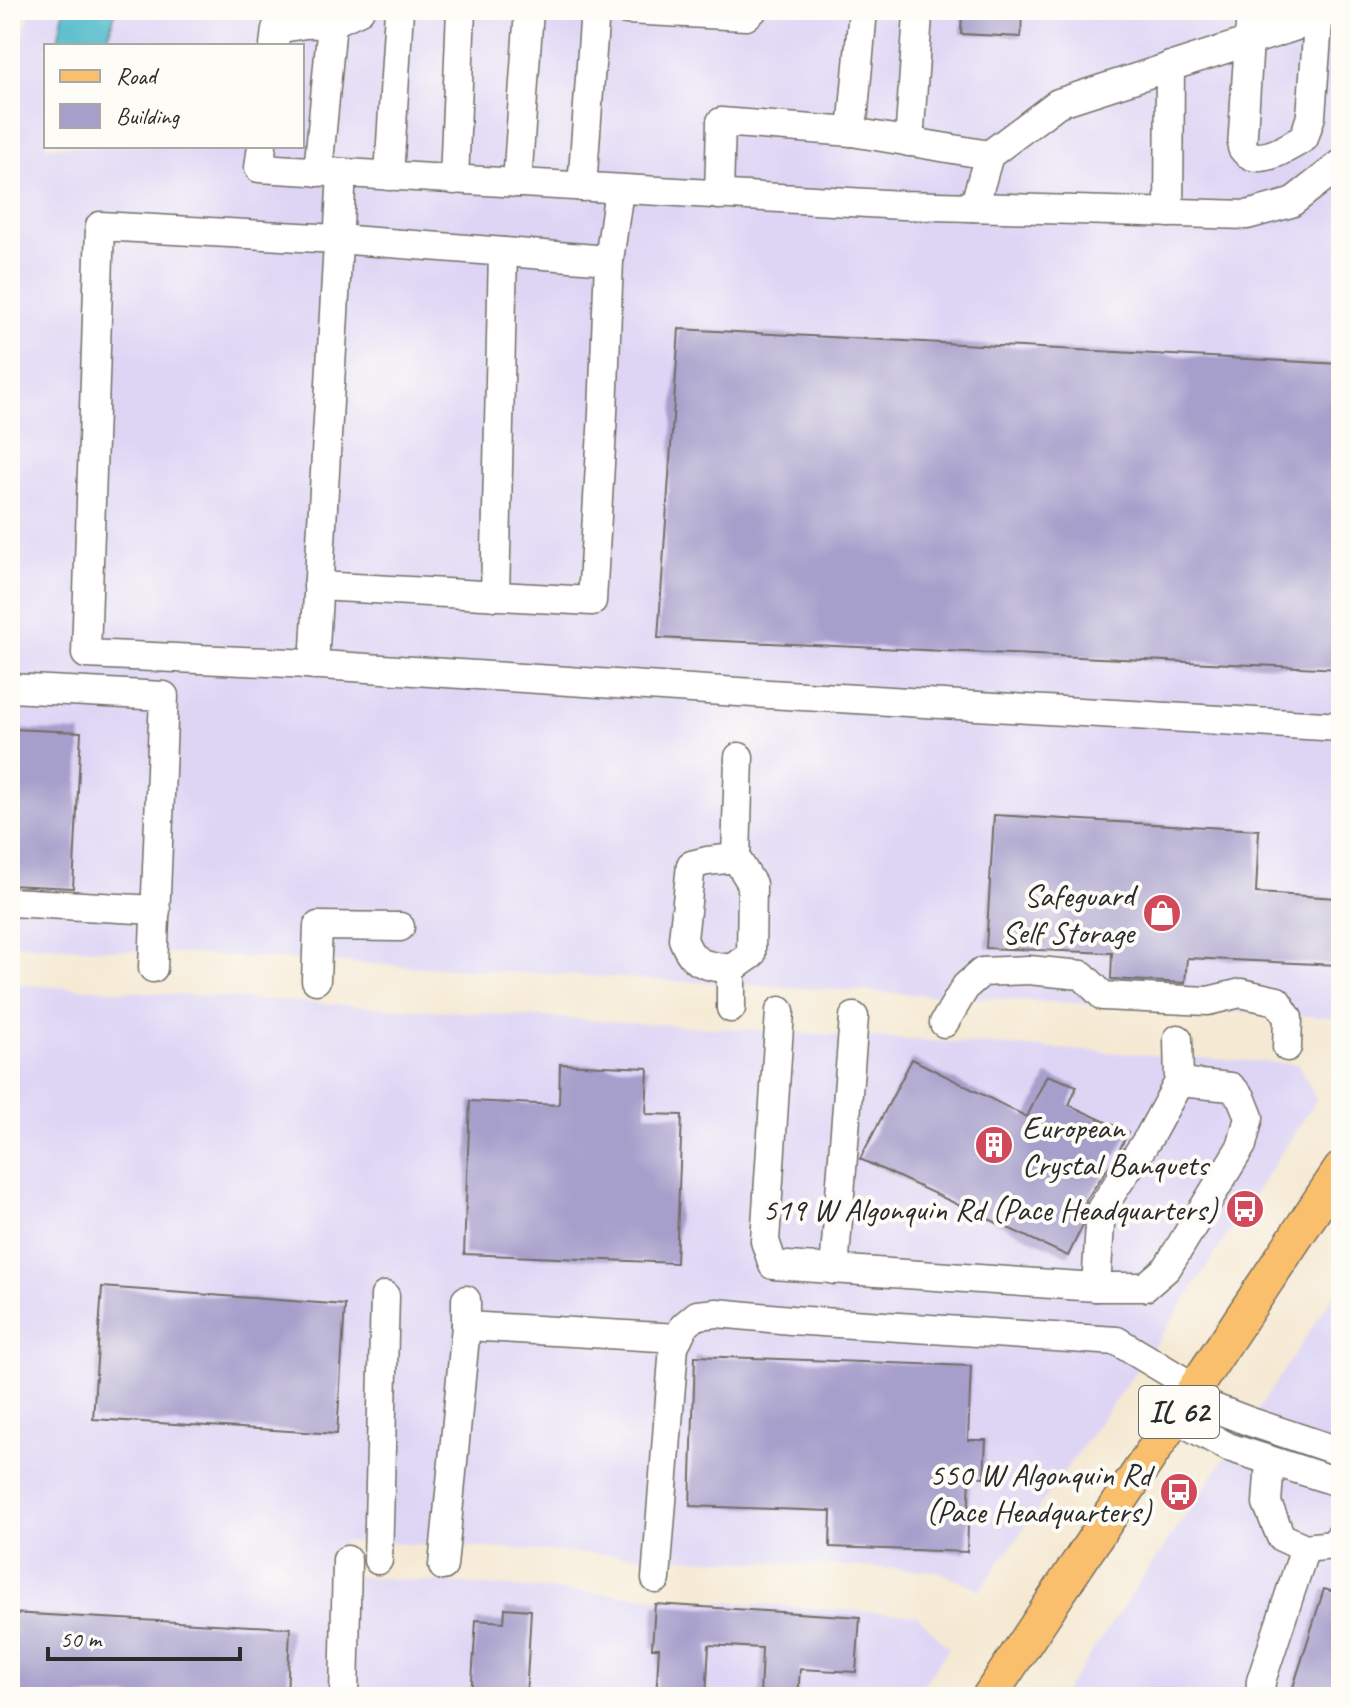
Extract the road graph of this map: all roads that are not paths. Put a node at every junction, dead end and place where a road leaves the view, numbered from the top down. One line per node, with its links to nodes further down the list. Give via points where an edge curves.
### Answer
1 (360, 10): 12 (lane)
2 (399, 10): 22 (lane)
3 (461, 10): 23 (lane)
4 (529, 10): 24 (lane)
5 (595, 10): 25 (lane)
6 (627, 10): 7 (lane, via 746,16)
7 (753, 10)
8 (863, 10): 16 (lane)
9 (916, 10): 17 (lane)
10 (1251, 10): 13 (lane)
11 (1318, 15): 13 (lane); 13 (lane, via 1311,116 1304,138 1257,159 1242,148)
12 (332, 23): 14 (lane, via 276,29); 21 (lane)
13 (1248, 42): 15 (lane)
14 (274, 44)
15 (1170, 66): 18 (lane, via 1058,103); 29 (lane)
16 (852, 132): 17 (lane); 27 (lane, via 721,122)
17 (909, 142): 18 (lane)
18 (989, 155): 28 (lane)
19 (260, 157): 21 (lane)
20 (1341, 164): 29 (lane, via 1291,203 1247,215)
21 (330, 172): 22 (lane); 30 (lane)
22 (389, 176): 23 (lane)
23 (454, 180): 24 (lane)
24 (517, 183): 25 (lane)
25 (582, 187): 26 (lane)
26 (619, 190): 27 (lane); 32 (lane)
27 (719, 195): 28 (lane)
28 (974, 207): 29 (lane)
29 (1169, 213)
30 (337, 239): 31 (lane); 33 (lane); 35 (lane, via 100,226 86,654)
31 (503, 252): 32 (lane); 34 (lane)
32 (609, 260): 34 (lane, via 592,601)
33 (318, 586): 34 (lane); 35 (lane)
34 (495, 596)
35 (314, 665): 37 (lane)
36 (10, 688): 41 (lane, via 164,696)
37 (1341, 727)
38 (739, 757): 39 (lane)
39 (736, 858): 44 (lane, via 752,884 751,955); 44 (lane, via 691,865 683,939 700,964)
40 (10, 902): 41 (lane)
41 (156, 910): 43 (lane)
42 (400, 927): 45 (lane, via 318,926)
43 (153, 968)
44 (731, 969): 46 (lane)
45 (316, 980)
46 (731, 1008)
47 (780, 1011): 54 (lane, via 765,1241 773,1265)
48 (854, 1017): 54 (lane)
49 (944, 1023): 51 (lane, via 966,986 982,972 1028,970 1082,975 1103,996 1208,1001 1241,993 1277,1001 1288,1018)
50 (1178, 1039): 52 (lane)
51 (1287, 1047)
52 (1179, 1082): 55 (lane, via 1101,1209); 55 (lane, via 1231,1087 1241,1097 1249,1117 1242,1145 1167,1268 1145,1287)
53 (1341, 1169): 58 (main road, IL 62)
54 (834, 1270): 55 (lane)
55 (1096, 1287)
56 (385, 1296): 65 (lane)
57 (678, 1338): 58 (lane, via 697,1315 717,1313 1117,1341); 66 (lane, via 466,1313); 67 (lane)
58 (1186, 1402): 59 (lane); 60 (lane, via 1228,1447); 69 (main road, IL 62)
59 (1341, 1452)
60 (1270, 1461): 61 (lane); 63 (lane, via 1267,1503 1281,1537)
61 (1341, 1483)
62 (1341, 1535): 63 (lane, via 1333,1545)
63 (1305, 1548): 70 (lane)
64 (347, 1560): 68 (lane)
65 (378, 1560)
66 (443, 1566)
67 (656, 1579)
68 (344, 1697)
69 (989, 1697)
70 (1260, 1697)

